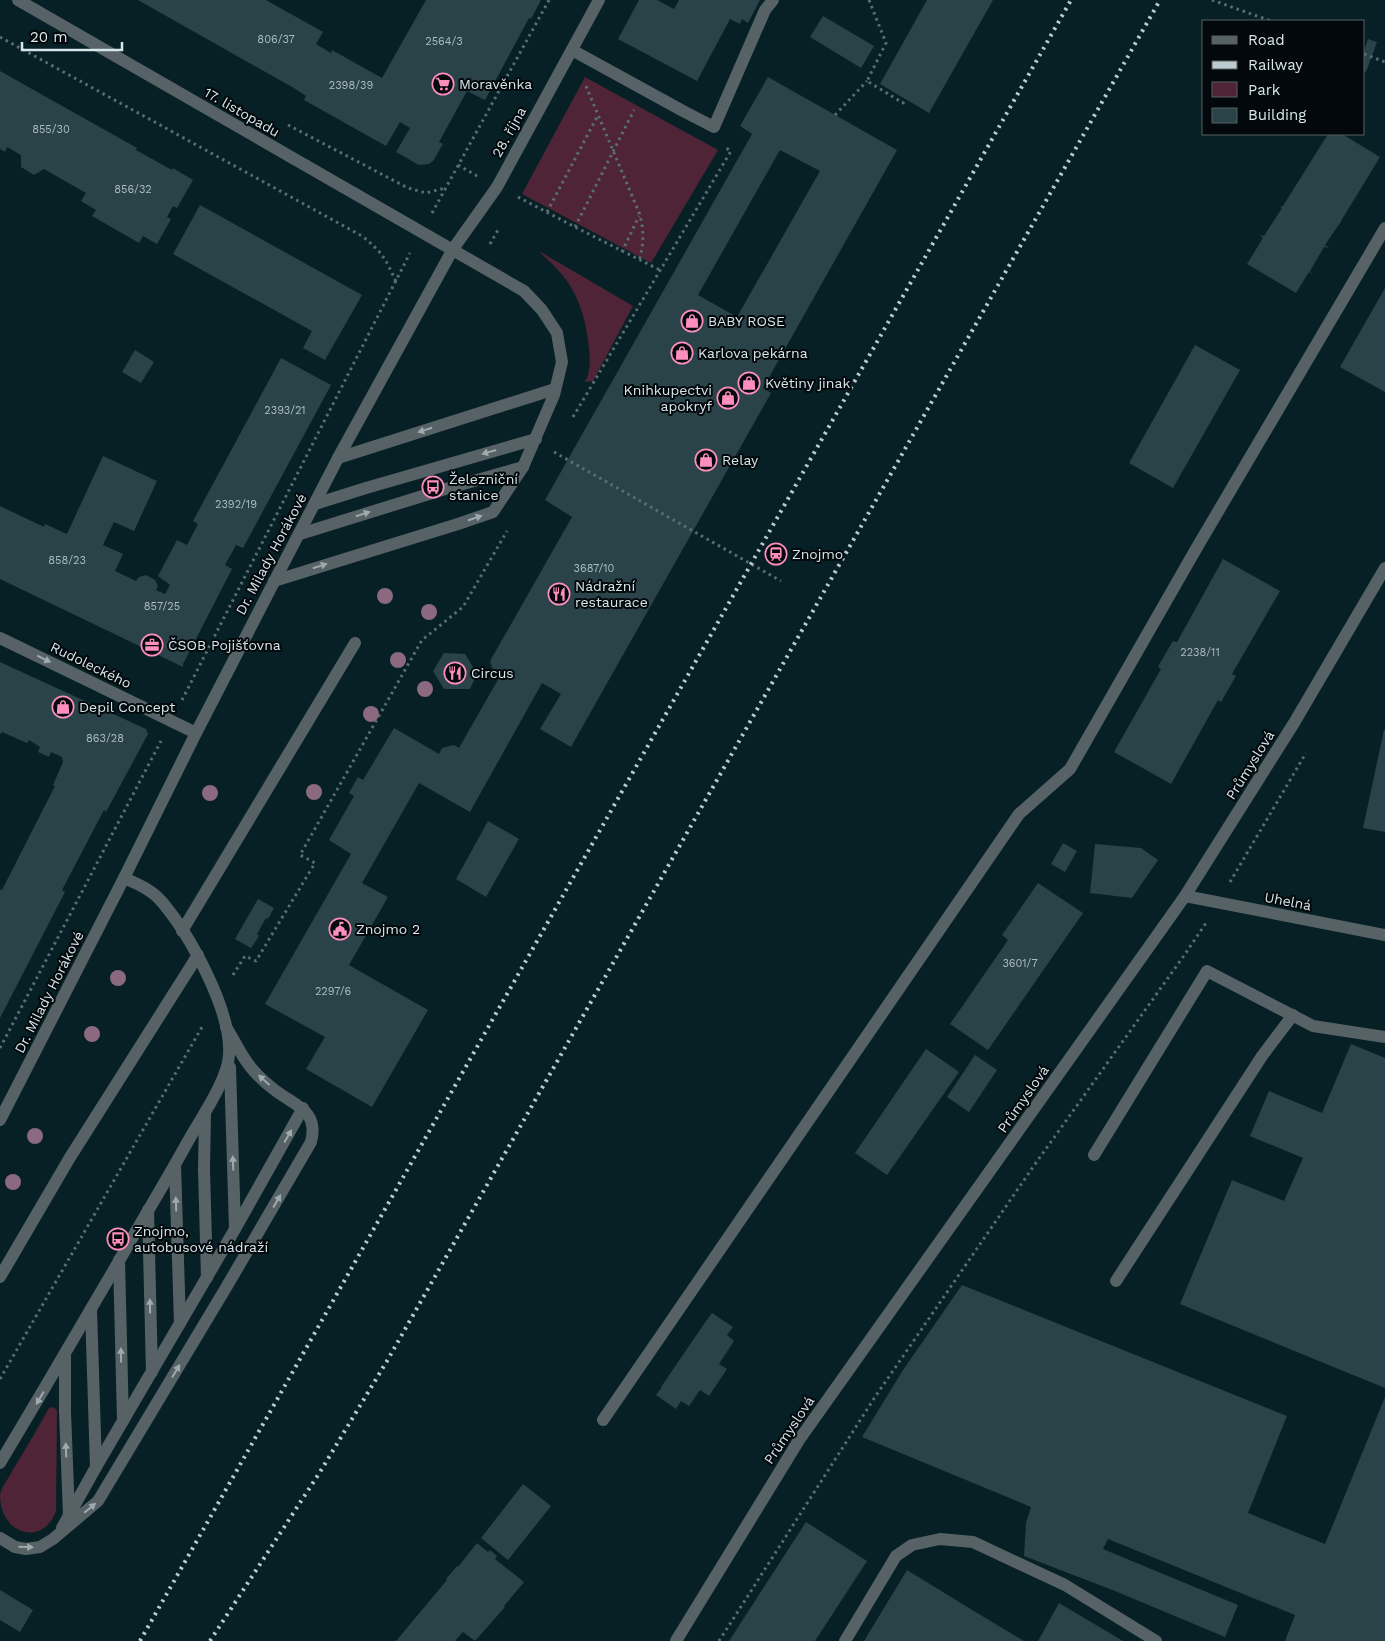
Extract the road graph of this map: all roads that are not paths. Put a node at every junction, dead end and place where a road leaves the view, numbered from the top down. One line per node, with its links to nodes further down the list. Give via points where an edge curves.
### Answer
1 (18, 0): 6 (street, 17. listopadu)
2 (599, 0): 4 (street, 28. října)
3 (773, 0): 4 (street, via 765,10 714,127)
4 (572, 50): 6 (street, 28. října, via 496,187)
5 (1385, 228): 42 (street, via 1070,769 1019,814)
6 (453, 249): 7 (street, 17. listopadu, via 524,291 542,310 557,333 562,362); 9 (street, Dr. Milady Horákové)
7 (556, 390): 8 (street, 17. listopadu); 9 (street, one-way to 9)
8 (536, 439): 10 (street, 17. listopadu); 11 (street, one-way to 11)
9 (338, 458): 11 (street, Dr. Milady Horákové)
10 (523, 467): 12 (street, one-way to 10); 14 (street, 17. listopadu, one-way to 10, via 493,512)
11 (315, 504): 12 (street, Dr. Milady Horákové)
12 (300, 534): 14 (street, Dr. Milady Horákové)
13 (1385, 568): 19 (street, Průmyslová, via 1294,723)
14 (274, 581): 17 (street, Dr. Milady Horákové)
15 (0, 638): 17 (street, Rudoleckého, one-way to 17)
16 (355, 643): 20 (street)
17 (196, 733): 18 (street, Dr. Milady Horákové)
18 (124, 878): 20 (street, via 144,887 161,901); 29 (street, Dr. Milady Horákové)
19 (1185, 896): 21 (street, Uhelná); 49 (street, Průmyslová, via 799,1440)
20 (182, 931): 22 (street)
21 (1385, 936)
22 (198, 955): 24 (street); 35 (street, via 69,1159)
23 (1293, 1015): 25 (street, via 1314,1026); 30 (street, via 1207,972); 37 (street, via 1262,1056)
24 (226, 1027): 26 (street); 27 (street, one-way to 24, via 276,1091 252,1069)
25 (1385, 1037)
26 (229, 1055): 28 (street, via 220,1086); 33 (street, one-way to 26)
27 (304, 1108): 33 (street, one-way to 27); 48 (street, one-way to 27, via 98,1501 228,1286 310,1142 313,1125)
28 (204, 1111): 31 (street); 36 (street)
29 (0, 1120)
30 (1094, 1155)
31 (175, 1165): 32 (street); 39 (street, one-way to 31)
32 (148, 1210): 34 (street); 41 (street, one-way to 32)
33 (235, 1229): 36 (street)
34 (119, 1260): 38 (street); 43 (street, one-way to 34)
35 (0, 1277)
36 (207, 1278): 39 (street)
37 (1116, 1281)
38 (91, 1308): 40 (street); 45 (street)
39 (180, 1323): 41 (street)
40 (65, 1356): 44 (street, one-way to 44); 46 (street, one-way to 40)
41 (152, 1372): 43 (street)
42 (603, 1420)
43 (123, 1421): 45 (street)
44 (0, 1463)
45 (96, 1468): 46 (street)
46 (69, 1516): 48 (street)
47 (0, 1538): 48 (street, one-way to 48, via 26,1549)
48 (53, 1540)
49 (676, 1641)
50 (845, 1641): 51 (street, via 896,1556 912,1545 940,1539 973,1542 1056,1581)
51 (1156, 1641)

